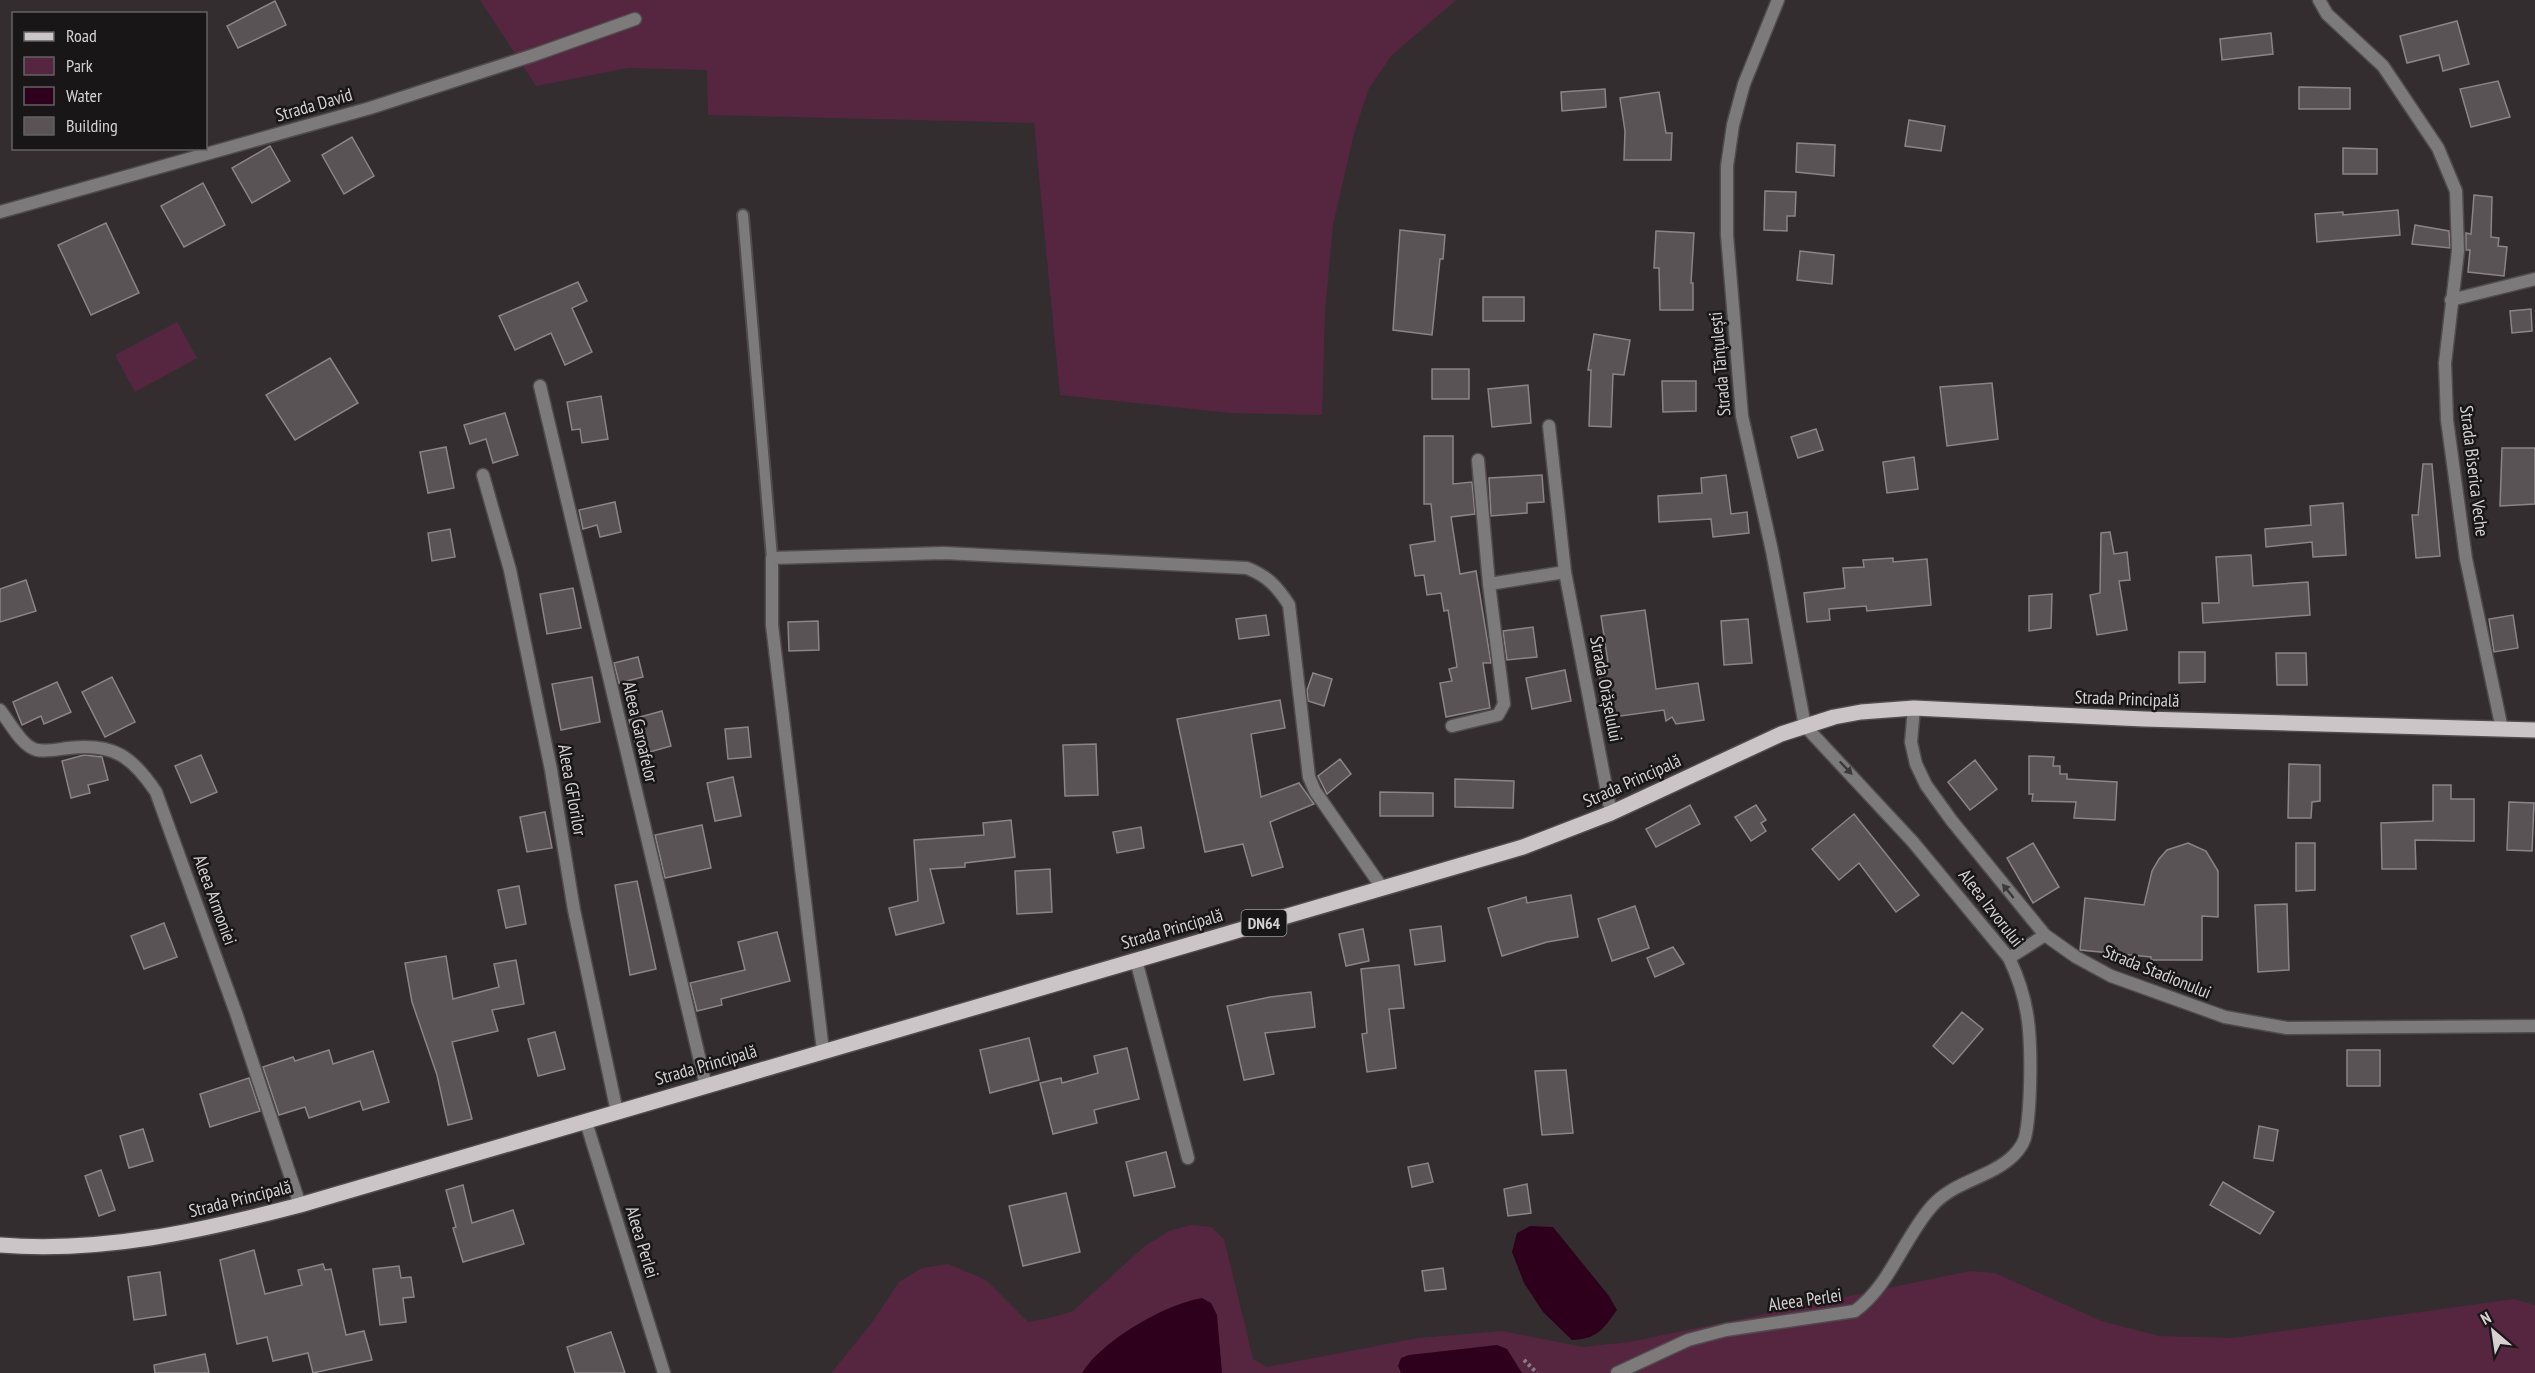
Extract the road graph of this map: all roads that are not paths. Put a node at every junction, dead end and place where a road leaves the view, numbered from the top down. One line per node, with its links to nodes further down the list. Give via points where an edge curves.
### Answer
1 (1778, 0): 18 (street, Strada Tănțulești, via 1744,84 1734,125 1727,166 1727,235 1742,416)
2 (2319, 0): 7 (street, Strada Biserica Veche, via 2327,15 2383,66 2438,148 2456,191 2458,221)
3 (634, 19): 4 (street, Strada David, via 534,56 370,108)
4 (0, 212)
5 (743, 216): 12 (lane)
6 (2535, 279): 7 (street)
7 (2451, 300): 19 (street, Strada Biserica Veche, via 2445,363 2447,420 2466,558)
8 (540, 386): 28 (street, Aleea Garoafelor)
9 (1548, 426): 13 (street, Strada Orășelului)
10 (1478, 460): 14 (street)
11 (483, 476): 29 (street, Aleea GFlorilor, via 510,570 551,770 574,910)
12 (772, 558): 22 (street, via 944,553 1247,567 1266,576 1289,605 1309,777); 27 (street, via 772,625)
13 (1565, 572): 14 (street); 21 (street, Strada Orășelului)
14 (1489, 584): 17 (street, via 1503,710 1487,720)
15 (1914, 708): 18 (main road, Strada Principală / DN64, via 1861,712); 19 (main road, Strada Principală / DN64); 23 (street, Strada Stadionului, one-way to 15, via 1926,785 1911,742)
16 (0, 710): 33 (street, Aleea Armoniei, via 25,743 36,750 107,747 142,770 156,792)
17 (1452, 726)
18 (1805, 726): 21 (main road, Strada Principală / DN64); 24 (street, Aleea Izvorului, one-way to 24, via 1899,826)
19 (2502, 729): 20 (main road, Strada Principală / DN64)
20 (2535, 730)
21 (1611, 813): 22 (main road, Strada Principală / DN64, via 1523,847)
22 (1383, 889): 25 (main road, Strada Principală / DN64)
23 (2045, 935): 24 (street); 26 (street, Strada Stadionului, via 2111,976 2255,1024 2287,1028)
24 (2009, 958): 32 (street, Aleea Izvorului, via 2028,1016 2030,1052 2026,1134)
25 (1136, 960): 27 (main road, Strada Principală / DN64); 31 (street)
26 (2535, 1026)
27 (823, 1051): 28 (main road, Strada Principală / DN64)
28 (706, 1086): 29 (main road, Strada Principală / DN64)
29 (617, 1112): 30 (main road, Strada Principală / DN64)
30 (586, 1122): 33 (main road, Strada Principală / DN64); 35 (street, Aleea Perlei)
31 (1188, 1158)
32 (2011, 1158): 36 (street, Aleea Perlei, via 1953,1188 1934,1203 1914,1227 1886,1279 1870,1300 1855,1311 1726,1330 1688,1340)
33 (300, 1205): 34 (main road, Strada Principală / DN64, via 140,1241 75,1247)
34 (0, 1245)
35 (664, 1373)
36 (1617, 1373)

